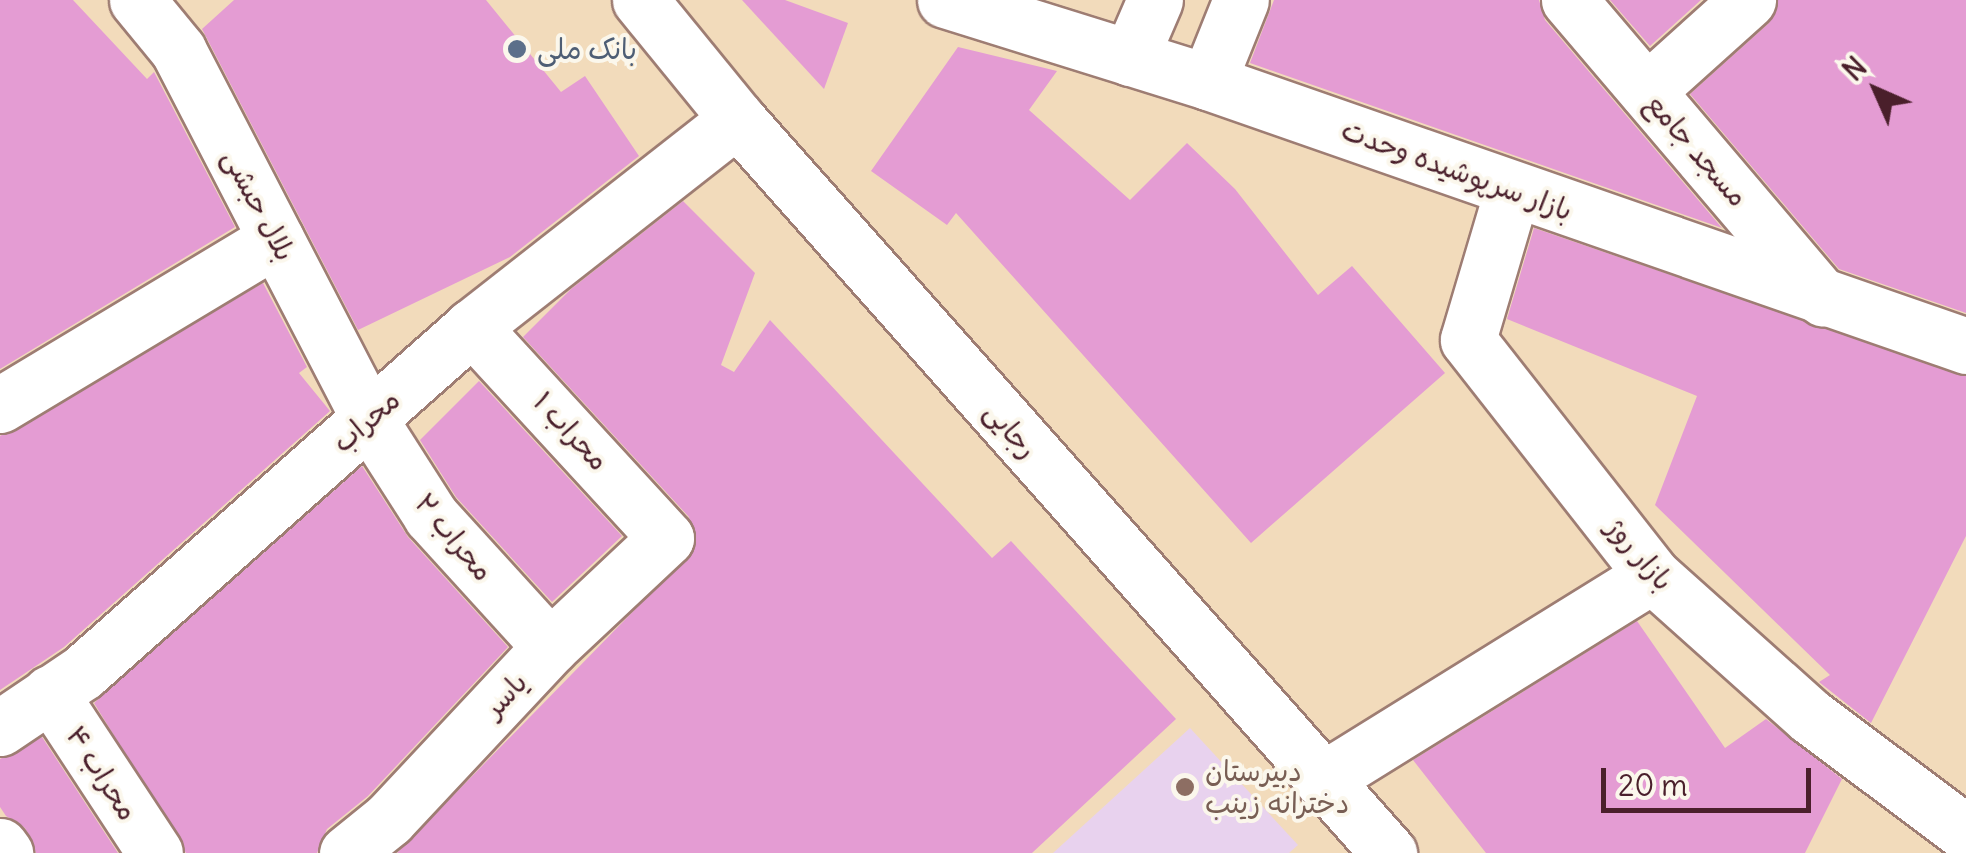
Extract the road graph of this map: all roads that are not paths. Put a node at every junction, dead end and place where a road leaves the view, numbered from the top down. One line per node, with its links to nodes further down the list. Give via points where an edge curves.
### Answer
1 (137, 0): 13 (street, بلال حبشی, via 178,50)
2 (640, 0): 11 (street, رجایی)
3 (946, 0): 8 (street, بازار سرپوشیده وحدت)
4 (1155, 0): 8 (street)
5 (1241, 0): 9 (street)
6 (1570, 0): 10 (street, مسجد جامع)
7 (1748, 0): 10 (street)
8 (1130, 58): 9 (street, بازار سرپوشیده وحدت)
9 (1208, 82): 12 (street, بازار سرپوشیده وحدت)
10 (1646, 91): 14 (street, مسجد جامع)
11 (736, 118): 15 (street, محراب); 24 (street, رجایی)
12 (1512, 190): 14 (street, بازار سرپوشیده وحدت); 20 (street, بازار روژ, via 1468,340)
13 (276, 238): 17 (street); 18 (street, بلال حبشی)
14 (1825, 300): 16 (street, بازار سرپوشیده وحدت)
15 (472, 327): 18 (street, محراب); 19 (street, محراب ۱)
16 (1966, 346)
17 (0, 405)
18 (369, 419): 21 (street, محراب ۲, via 431,516); 22 (street, محراب, via 83,672)
19 (666, 538): 21 (street, یاسر)
20 (1652, 575): 24 (street); 25 (street, بازار روژ, via 1811,717)
21 (550, 647): 26 (street, یاسر)
22 (50, 693): 23 (street, محراب); 29 (street, محراب ۴)
23 (0, 728)
24 (1322, 780): 31 (street, رجایی)
25 (1966, 833)
26 (405, 836): 30 (street, یاسر)
27 (0, 846): 28 (street)
28 (5, 853)
29 (155, 853)
30 (347, 853)
31 (1389, 853)

